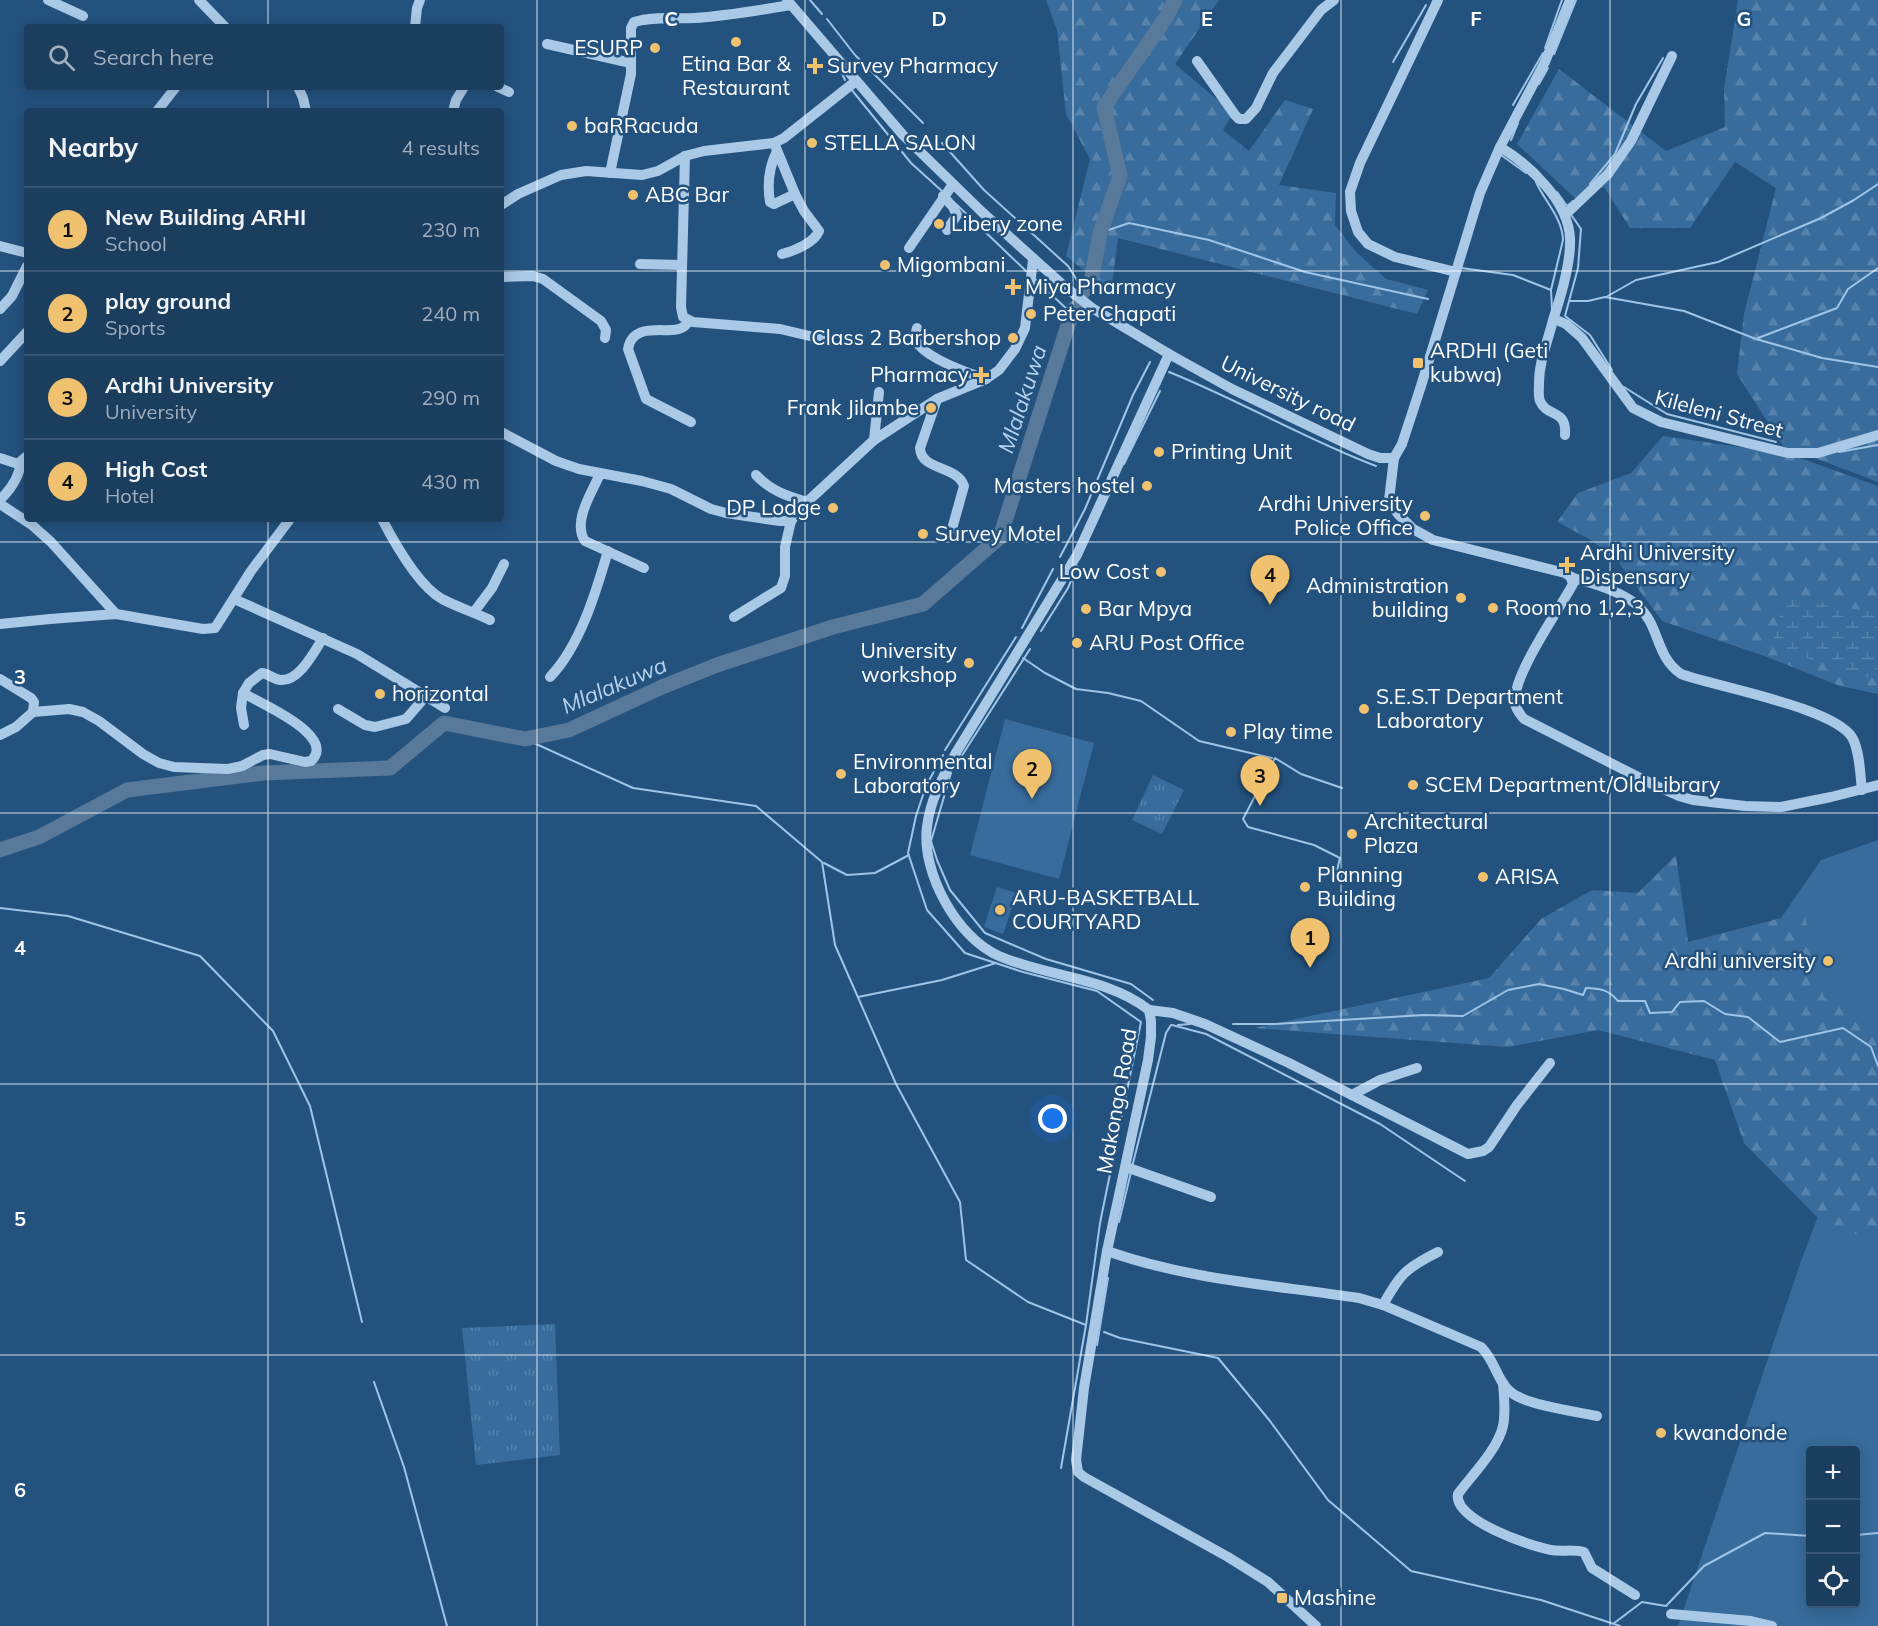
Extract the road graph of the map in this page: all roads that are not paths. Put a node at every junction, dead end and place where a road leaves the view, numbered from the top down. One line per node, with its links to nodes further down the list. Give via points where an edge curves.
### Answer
1 (48, 0): 8 (street)
2 (199, 0): 9 (street)
3 (420, 0): 10 (street)
4 (1334, 0): 13 (street, via 1321,9 1273,73 1256,108 1246,119 1234,115)
5 (1438, 0): 40 (street, via 1360,163 1350,192 1351,211 1358,232 1368,244 1395,257)
6 (1570, 0): 23 (street, via 1545,62)
7 (789, 2): 14 (street, via 726,15 634,22); 15 (street, University road)
8 (83, 16)
9 (221, 24)
10 (415, 24)
11 (547, 45): 14 (street)
12 (1671, 56): 30 (street, via 1630,141 1608,174)
13 (1197, 61)
14 (631, 63): 25 (street)
15 (856, 81): 22 (street); 26 (street, University road)
16 (174, 90): 19 (street)
17 (299, 90): 20 (street)
18 (462, 90): 21 (street)
19 (159, 108)
20 (305, 108)
21 (454, 108)
22 (775, 147): 24 (street, via 726,147); 27 (street); 27 (street, via 768,190 770,202 774,204)
23 (1500, 147): 30 (street, via 1533,170); 40 (street, via 1480,193)
24 (684, 156): 25 (street, via 642,176); 38 (street)
25 (610, 172): 29 (street, via 561,175)
26 (952, 184): 28 (street); 36 (street, University road)
27 (795, 194): 35 (street, via 819,231 797,249)
28 (943, 196): 31 (street, via 957,215); 33 (street)
29 (504, 203)
30 (1565, 215): 43 (street, via 1569,255)
31 (947, 230)
32 (0, 245): 34 (street)
33 (909, 248)
34 (24, 252)
35 (782, 254)
36 (1033, 260): 49 (street, University road, via 1088,305); 51 (street, via 1022,338 999,370)
37 (639, 264): 38 (street)
38 (682, 265): 44 (street, via 681,314)
39 (24, 272): 42 (street)
40 (1456, 272): 60 (street, via 1422,386)
41 (504, 277): 47 (street, via 543,279 601,321)
42 (0, 309)
43 (1554, 319): 56 (street, via 1543,353 1539,396 1544,407 1564,420); 57 (street, Kileleni Street, via 1582,338 1634,408 1661,422 1788,453 1818,453)
44 (688, 321): 48 (street, via 780,329); 54 (street, via 682,329 637,334 628,350 646,399)
45 (917, 328): 51 (street, via 917,343 932,355 952,368)
46 (24, 335): 50 (street)
47 (605, 338)
48 (831, 341)
49 (1169, 354): 60 (street, University road, via 1361,451); 94 (street, Makongo Road, via 1077,555 940,782 927,829 929,859 939,890 977,944 1023,965 1123,994)
50 (0, 361)
51 (986, 379): 53 (street)
52 (879, 392): 58 (street)
53 (937, 399): 58 (street); 71 (street, via 920,456 962,480 964,486)
54 (691, 422)
55 (504, 434): 62 (street, via 556,461)
56 (1565, 435)
57 (1878, 435)
58 (874, 440): 65 (street)
59 (0, 458): 61 (street)
60 (1394, 458): 75 (street, via 1389,500 1413,529 1433,540 1544,567)
61 (24, 460): 64 (street)
62 (600, 474): 67 (street, via 671,489 726,513); 72 (street, via 586,506 581,535 585,541)
63 (756, 475): 65 (street, via 768,488)
64 (0, 502): 66 (street)
65 (807, 502): 67 (street)
66 (24, 519)
67 (791, 521): 79 (street, via 781,588)
68 (28, 522): 78 (street)
69 (288, 522): 76 (street)
70 (384, 522): 77 (street, via 400,552 428,587 440,598)
71 (952, 529)
72 (608, 551): 74 (street); 83 (street, via 575,639)
73 (504, 564): 77 (street)
74 (644, 568)
75 (1571, 578): 93 (street, via 1612,590 1637,605 1648,618 1663,657 1681,674 1778,701 1841,726 1853,738); 93 (street, via 1573,584 1516,692 1517,710 1524,719 1652,784 1693,800 1781,807)
76 (234, 599): 78 (street, via 218,624 210,629); 82 (street)
77 (474, 612): 80 (street)
78 (116, 614): 81 (street)
79 (734, 617)
80 (490, 620)
81 (0, 624)
82 (323, 638): 85 (street, via 293,677 283,680 262,673); 86 (street, via 374,663)
83 (550, 677)
84 (0, 679): 89 (street, via 32,698)
85 (243, 693): 89 (street, via 305,729 317,746 315,758 305,762 270,754 228,769 174,767 143,754 83,712); 90 (street)
86 (426, 696): 87 (street); 88 (street, via 406,719 375,726 365,725)
87 (445, 708)
88 (338, 709)
89 (33, 712): 91 (street)
90 (244, 725)
91 (0, 735)
92 (1878, 785): 93 (street)
93 (1862, 790)
94 (1149, 1010): 97 (street, via 1173,1012 1205,1024); 98 (street, Makongo Road, via 1148,1060)
95 (1550, 1063): 97 (street, via 1489,1146 1476,1154 1461,1151)
96 (1417, 1068): 97 (street, via 1380,1080)
97 (1352, 1095)
98 (1126, 1167): 99 (street); 100 (street, Makongo Road)
99 (1211, 1197)
100 (1107, 1251): 102 (street, via 1205,1278 1359,1298); 107 (street, Makongo Road, via 1084,1388 1078,1472 1268,1582)
101 (1438, 1252): 102 (street, via 1409,1267)
102 (1383, 1305): 103 (street, via 1481,1347)
103 (1503, 1383): 104 (street, via 1512,1394 1524,1399); 105 (street, via 1503,1428 1458,1494 1462,1509 1479,1522 1536,1546 1584,1552 1592,1568)
104 (1597, 1416)
105 (1635, 1595)
106 (1671, 1614): 108 (street)
107 (1316, 1626)
108 (1772, 1626)

